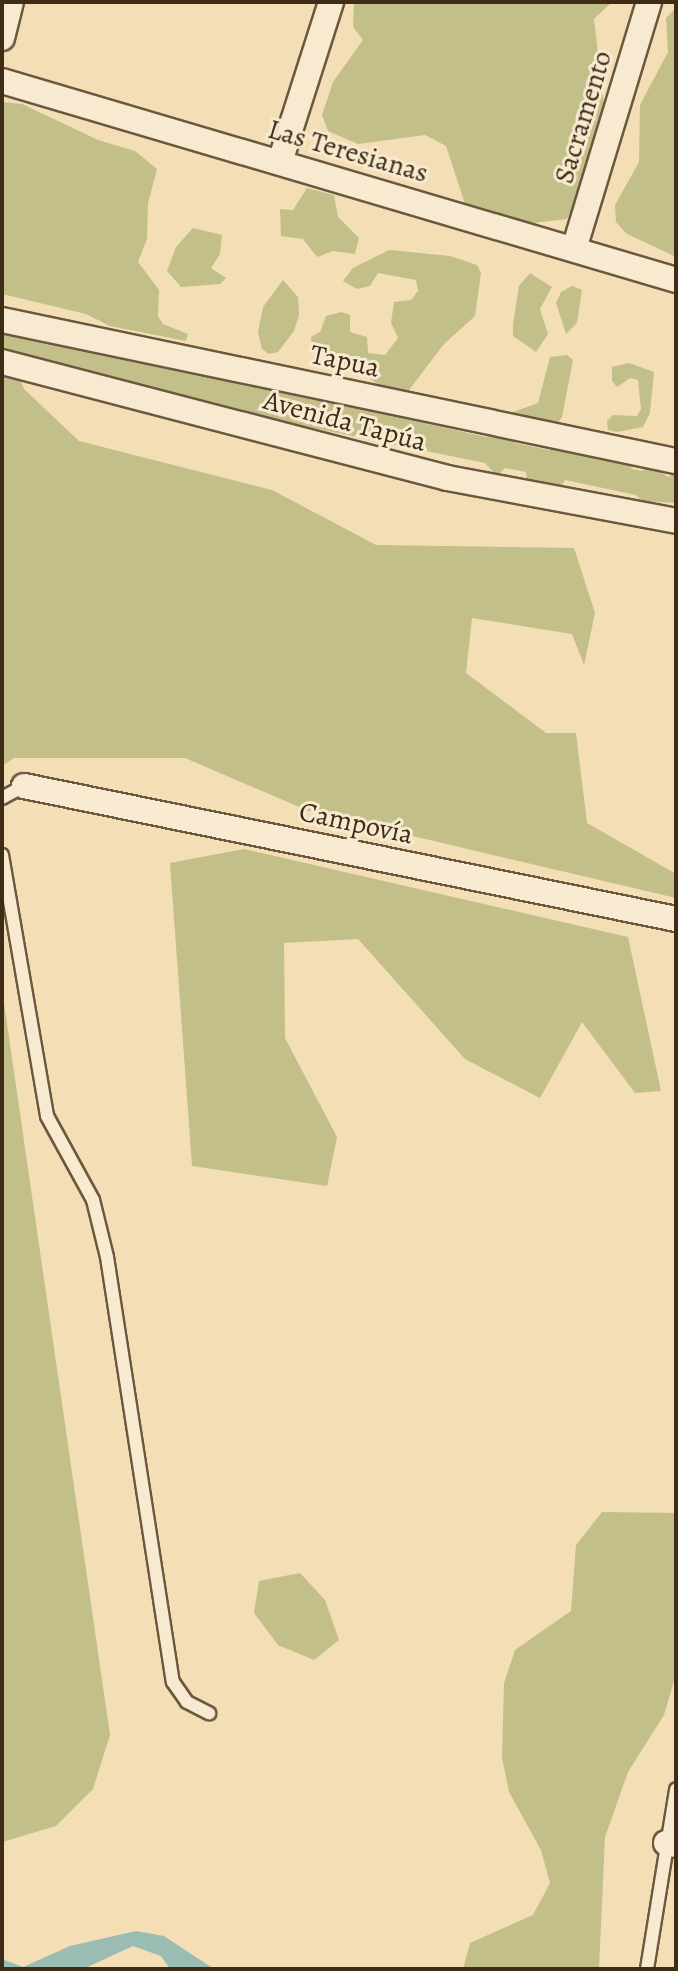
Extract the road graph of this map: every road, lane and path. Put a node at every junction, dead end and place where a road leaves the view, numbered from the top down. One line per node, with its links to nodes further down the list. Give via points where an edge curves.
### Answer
1 (11, 2): 4 (street)
2 (331, 2): 6 (street)
3 (649, 2): 7 (street, Sacramento)
4 (2, 38)
5 (2, 81): 6 (street, Las Teresianas)
6 (280, 162): 7 (street, Las Teresianas)
7 (574, 249): 8 (street, Las Teresianas)
8 (676, 280)
9 (2, 320): 11 (street, Tapua)
10 (2, 362): 12 (street, Avenida Tapúa, via 447,478)
11 (676, 461)
12 (676, 521)
13 (24, 786): 14 (lane); 16 (street, Campovía)
14 (2, 798)
15 (2, 855): 17 (lane, via 47,1116 93,1200 107,1257 173,1682 187,1702)
16 (676, 919)
17 (209, 1713)
18 (676, 1789): 19 (lane)
19 (671, 1844): 20 (lane)
20 (647, 1969)

